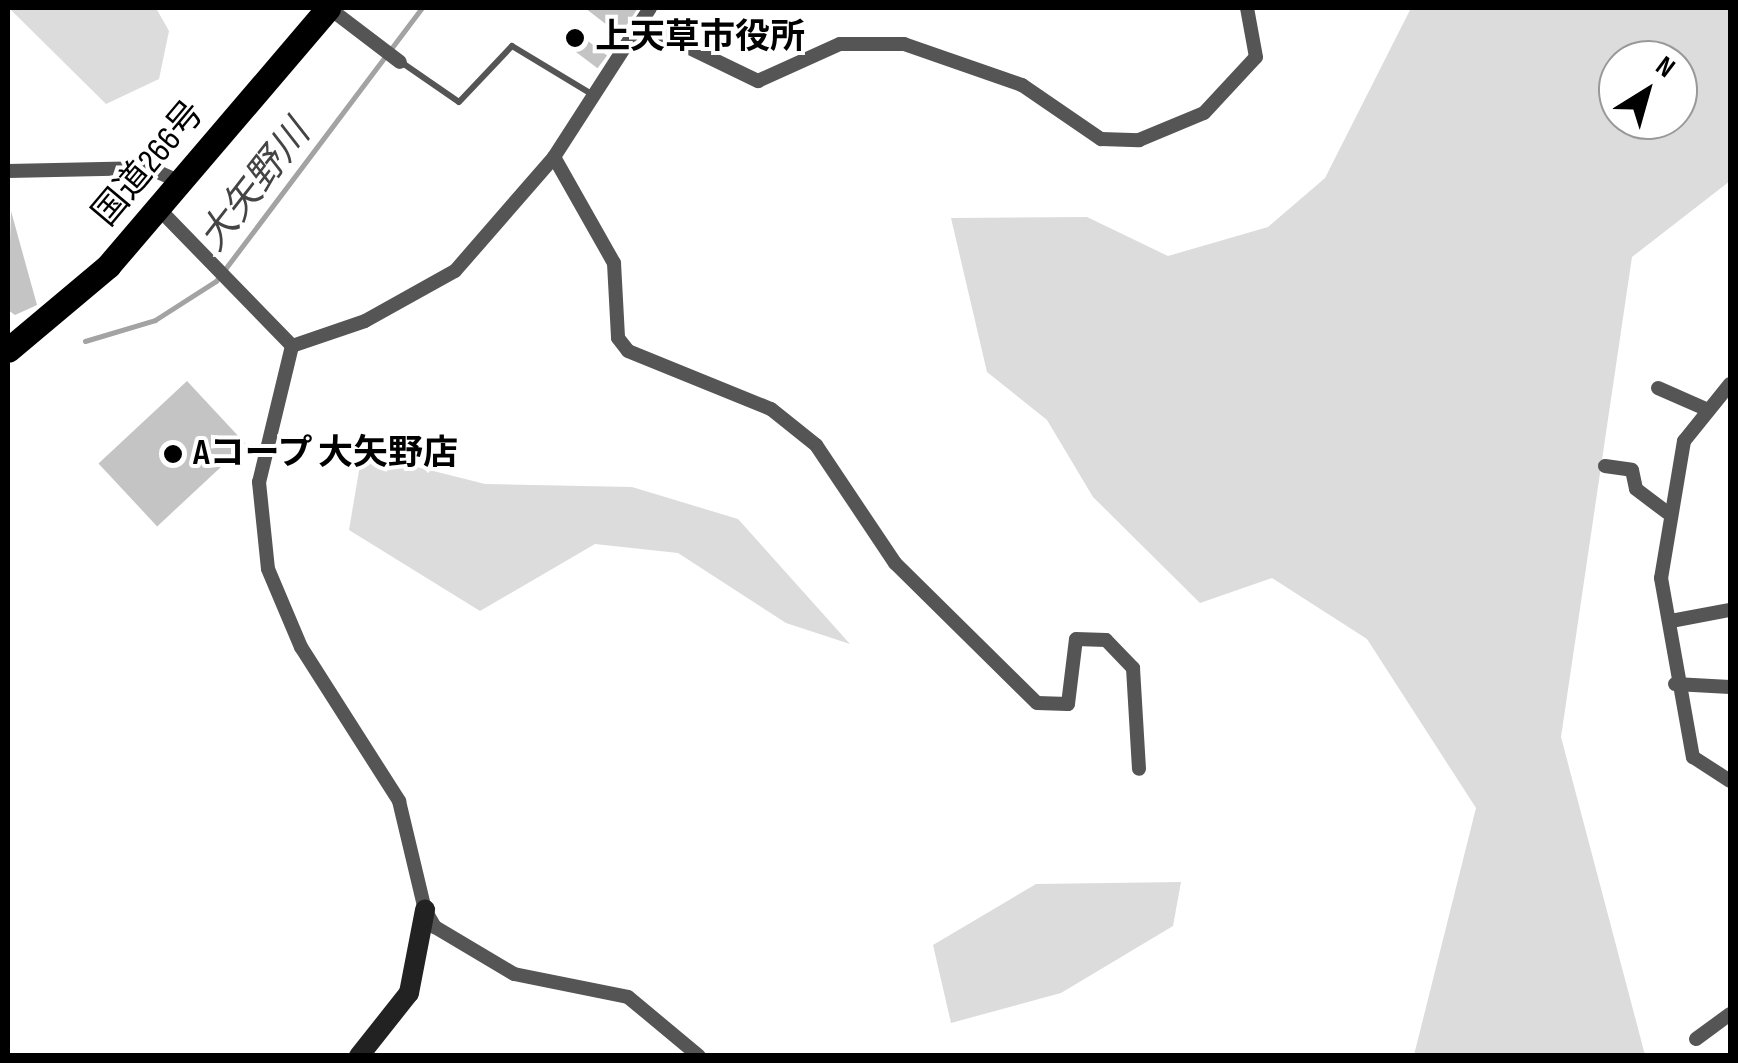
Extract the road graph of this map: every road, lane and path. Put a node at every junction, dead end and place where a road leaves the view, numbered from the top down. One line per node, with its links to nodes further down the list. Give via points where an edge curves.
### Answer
1 (328, 8): 5 (street); 9 (highway, 国道266号)
2 (650, 8): 4 (street)
3 (1246, 8): 4 (street, via 1256,58 1204,113 1139,140 1101,139 1022,85 904,44 840,44 758,81)
4 (642, 25): 6 (street)
5 (400, 62): 6 (lane, via 459,102 512,46)
6 (595, 96): 7 (street)
7 (554, 157): 11 (street, via 455,271 365,321); 22 (street, via 614,263 618,338 628,351 770,409 816,445 895,563 1037,703 1068,704 1076,638 1106,640 1133,668)
8 (8, 172): 9 (street, via 149,168)
9 (180, 182): 10 (highway, 国道266号)
10 (158, 208): 11 (street); 12 (highway, 国道266号, via 75,298)
11 (292, 346): 24 (street, via 259,482 268,569 301,647 399,801)
12 (8, 350)
13 (1730, 384): 15 (street)
14 (1658, 388): 15 (street)
15 (1708, 410): 17 (street, via 1684,441)
16 (1605, 466): 17 (street, via 1632,470 1636,490)
17 (1668, 512): 19 (street, via 1661,578)
18 (1730, 610): 19 (street)
19 (1671, 621): 20 (street)
20 (1675, 684): 21 (street); 23 (street, via 1693,757)
21 (1730, 687)
22 (1139, 769)
23 (1730, 781)
24 (425, 910): 27 (street, via 408,992); 28 (street, via 435,927 514,974 628,997)
25 (1730, 1014): 26 (street)
26 (1696, 1039)
27 (360, 1056)
28 (698, 1056)

